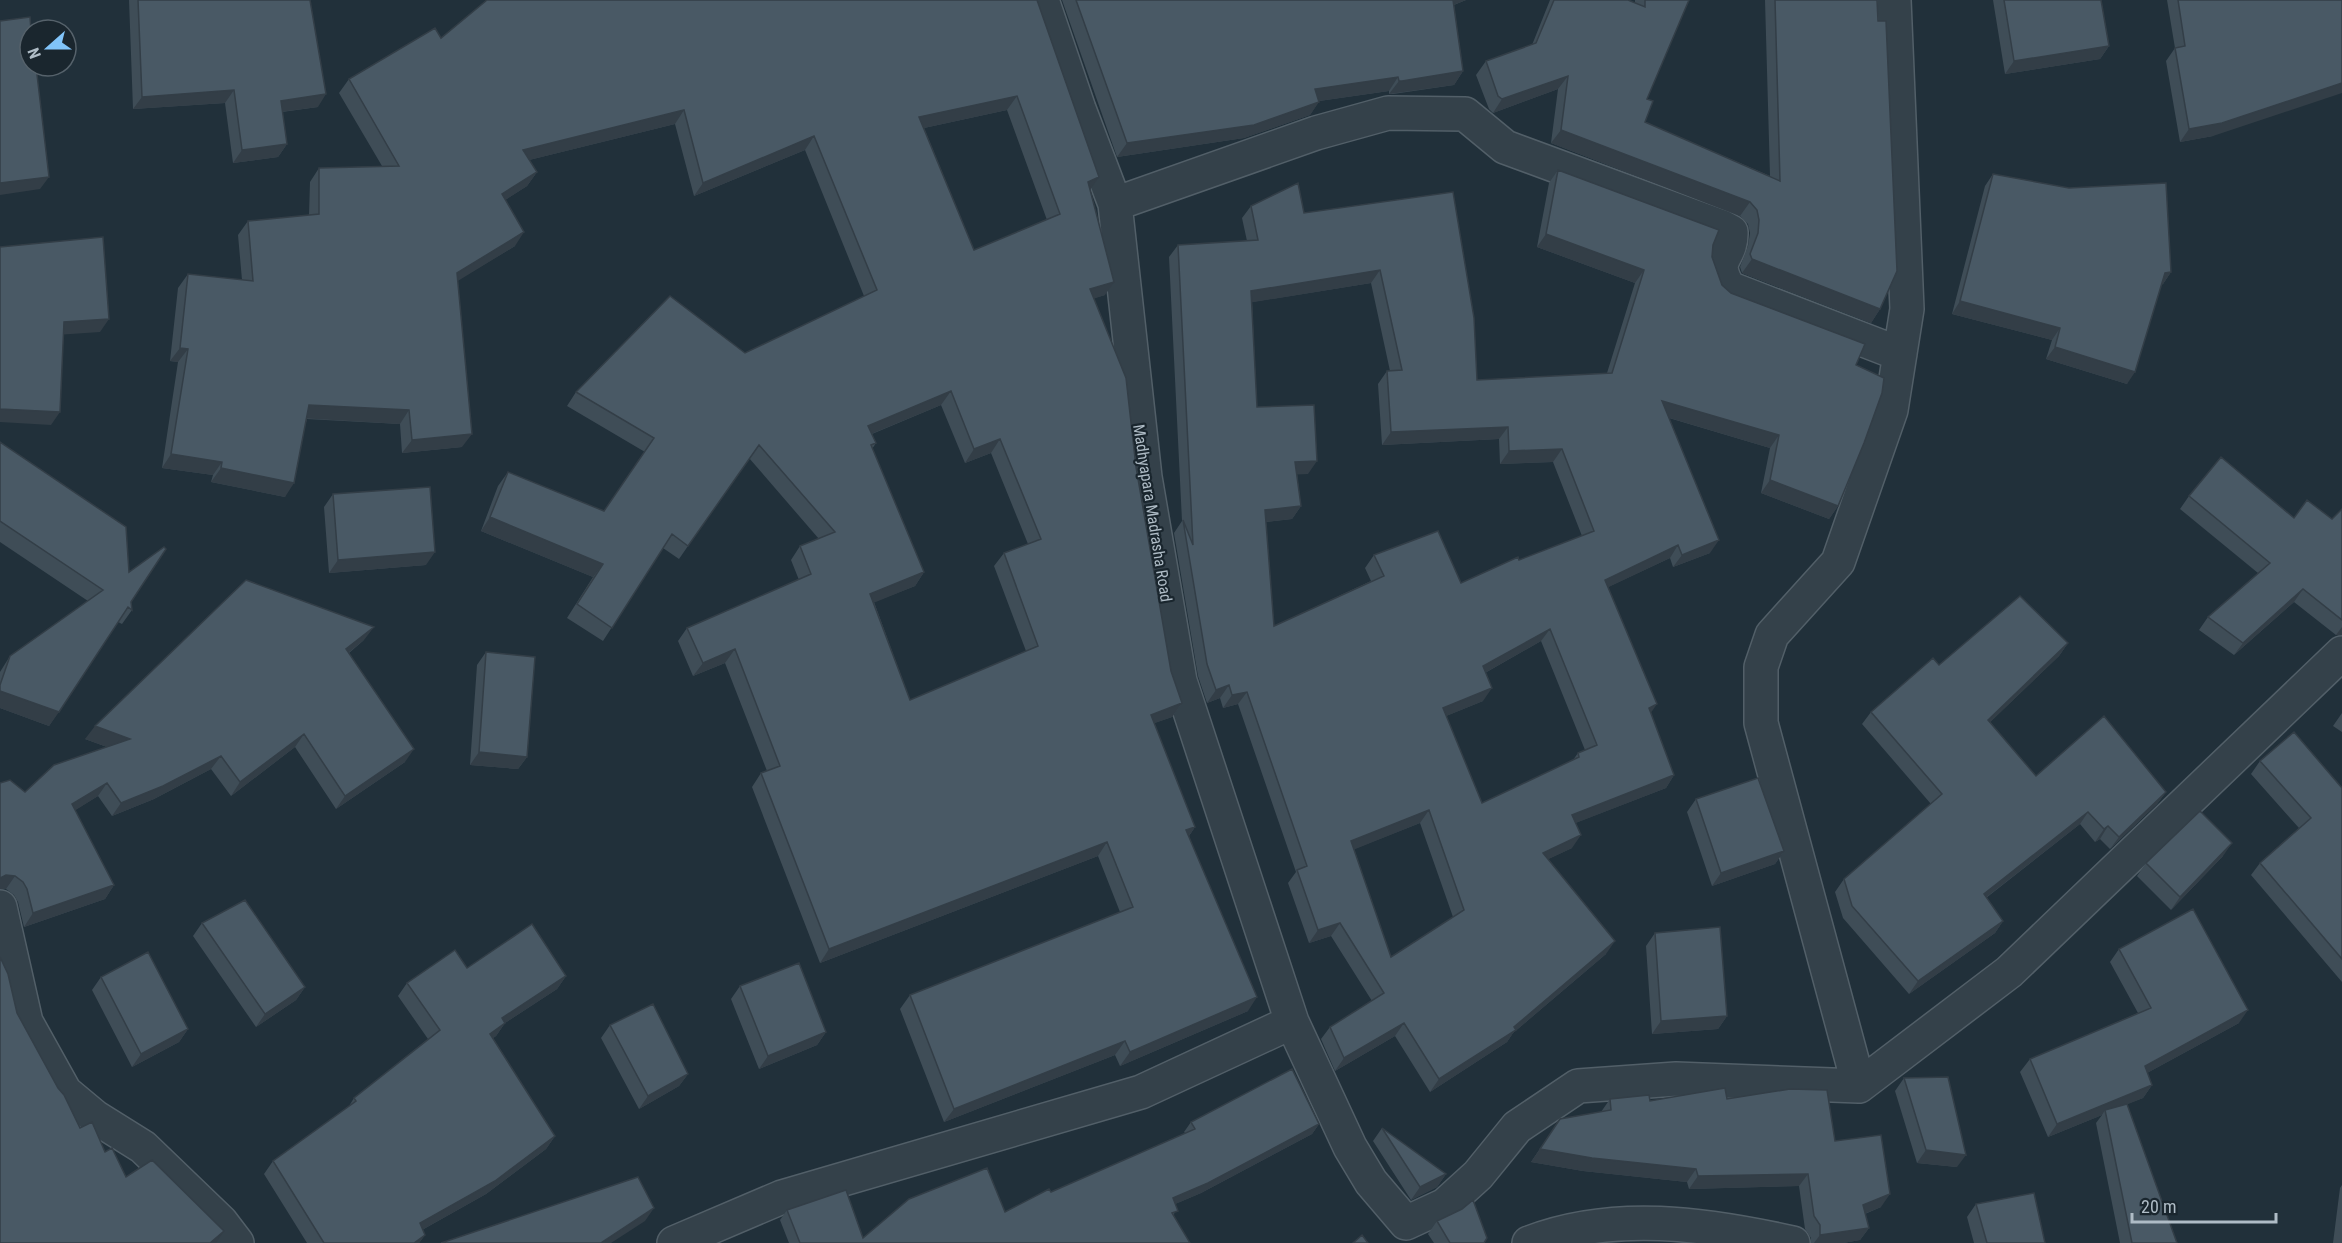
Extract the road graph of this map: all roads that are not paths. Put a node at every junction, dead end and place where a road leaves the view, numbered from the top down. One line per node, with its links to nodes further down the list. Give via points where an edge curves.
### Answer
1 (1042, 0): 3 (street, Madhyapara Madrasha Road)
2 (1894, 0): 4 (street, via 1907,309)
3 (1115, 204): 4 (street, via 1316,133 1388,113 1465,114 1505,147 1722,226 1731,232 1720,273 1729,288); 7 (street, Madhyapara Madrasha Road, via 1145,477 1180,681)
4 (1900, 354): 8 (street, via 1891,410 1838,562 1772,635 1761,667 1761,723)
5 (2342, 653): 8 (street, via 2009,972)
6 (0, 907): 9 (street, via 26,1022 65,1092 95,1117 143,1147 221,1222)
7 (1292, 1022): 8 (street, Madhyapara Madrasha Road, via 1350,1148 1371,1182 1406,1223 1445,1205 1478,1175 1517,1127 1578,1086 1676,1079); 10 (street, via 1141,1092 782,1197)
8 (1859, 1086)
9 (237, 1243)
10 (674, 1243)
11 (1529, 1243): 12 (street, via 1583,1227 1650,1222 1736,1230)
12 (1792, 1243)

